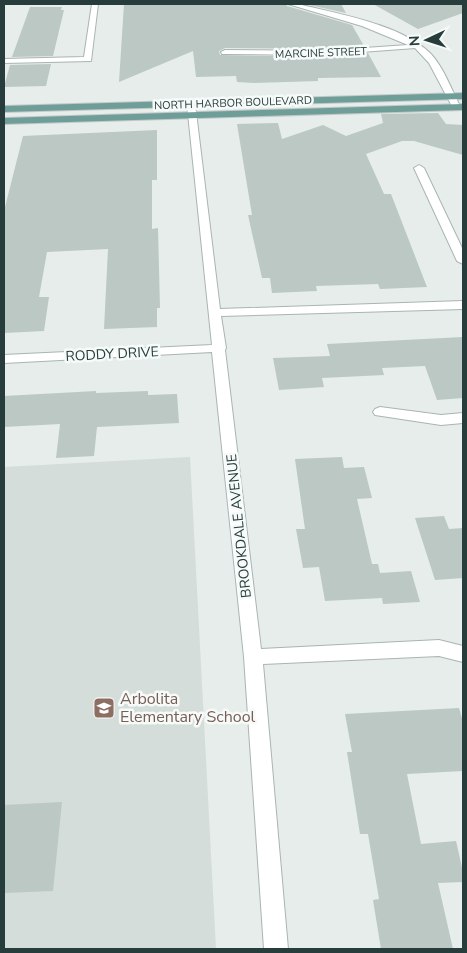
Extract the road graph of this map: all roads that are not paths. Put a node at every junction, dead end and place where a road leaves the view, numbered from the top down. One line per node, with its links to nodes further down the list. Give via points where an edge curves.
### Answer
1 (95, 4): 5 (street, via 88,59)
2 (291, 4): 3 (street, via 391,33)
3 (416, 46): 4 (street, MARCINE STREET, via 326,54); 6 (street, via 429,57)
4 (225, 52)
5 (4, 61)
6 (451, 96): 7 (main road, NORTH HARBOR BOULEVARD); 8 (street); 10 (main road, NORTH HARBOR BOULEVARD)
7 (463, 96)
8 (460, 107): 10 (main road, NORTH HARBOR BOULEVARD)
9 (4, 109): 10 (main road, NORTH HARBOR BOULEVARD)
10 (192, 109): 11 (main road, NORTH HARBOR BOULEVARD); 15 (street, BROOKDALE AVENUE)
11 (4, 121)
12 (420, 168): 13 (street)
13 (463, 261)
14 (463, 305): 15 (street)
15 (216, 312): 16 (street, BROOKDALE AVENUE)
16 (220, 348): 17 (street, RODDY DRIVE); 21 (street, BROOKDALE AVENUE)
17 (4, 359)
18 (380, 412): 19 (street, via 441,420)
19 (463, 418)
20 (463, 654): 21 (street, via 439,648)
21 (253, 657): 22 (street, BROOKDALE AVENUE)
22 (276, 949)

